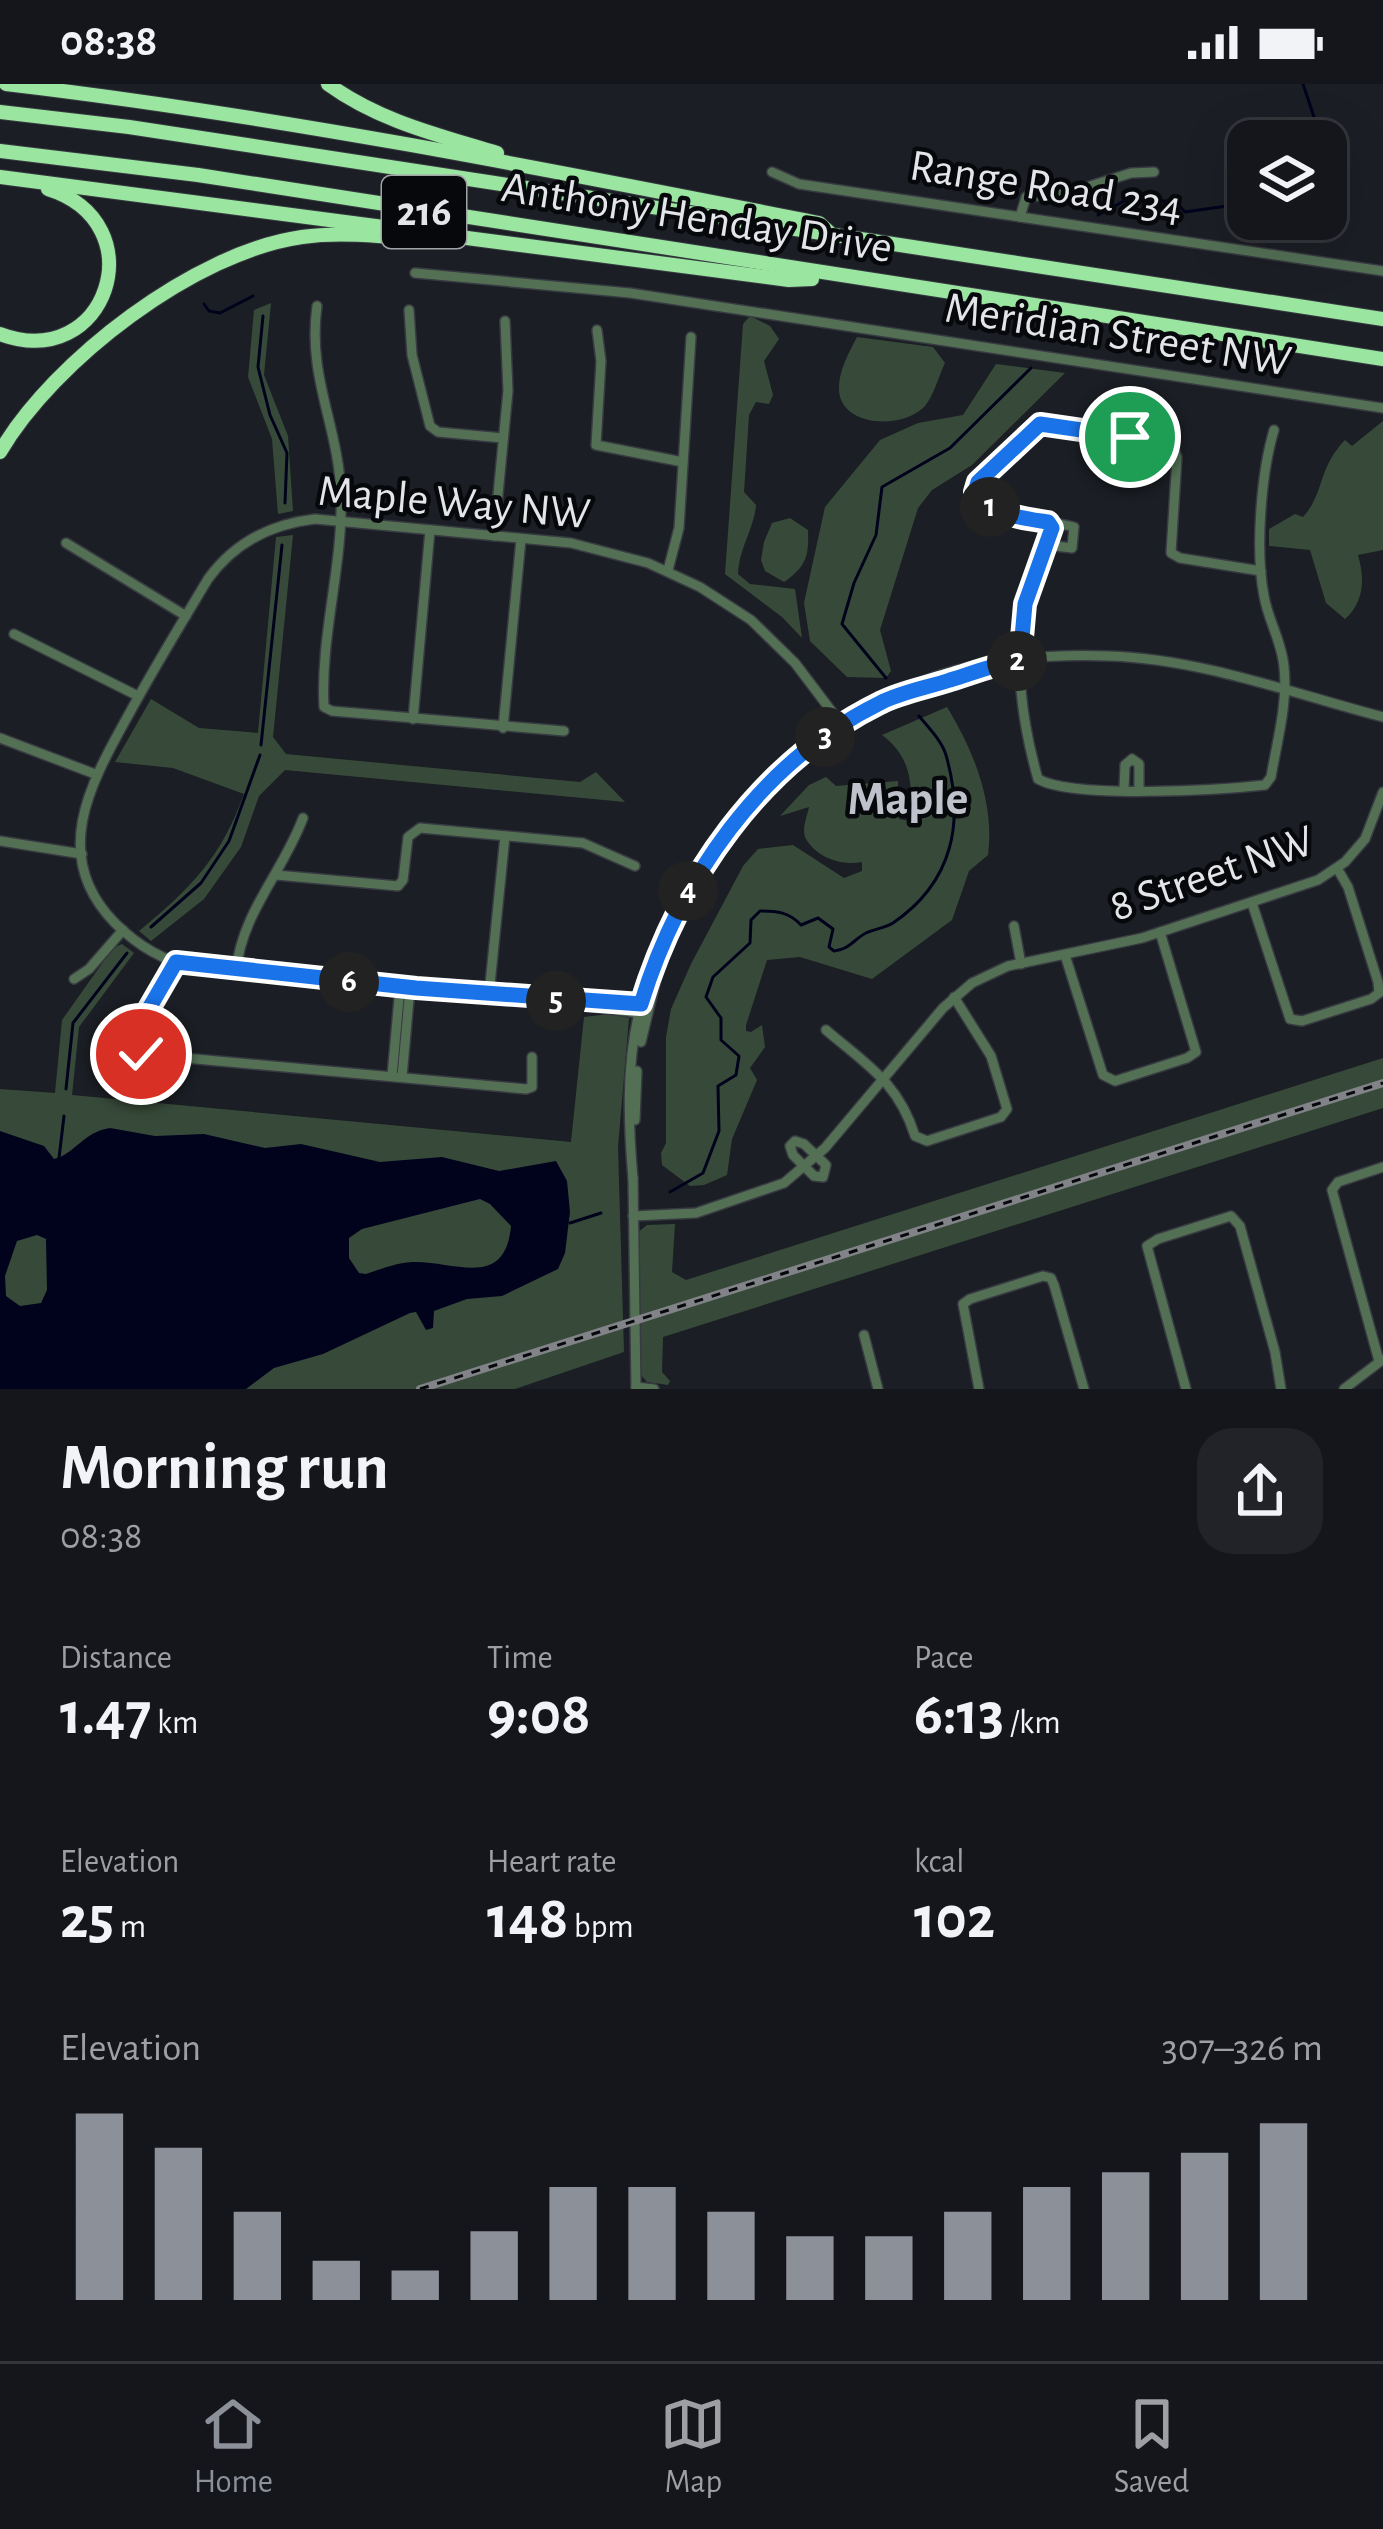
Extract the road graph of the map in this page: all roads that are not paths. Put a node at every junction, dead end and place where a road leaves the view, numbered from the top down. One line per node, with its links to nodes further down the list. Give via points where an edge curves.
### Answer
1 (95, 84): 3 (highway)
2 (328, 84): 6 (highway, via 403,125)
3 (13, 85): 6 (highway)
4 (0, 112): 11 (highway, Anthony Henday Drive / 216)
5 (0, 151): 15 (highway, Anthony Henday Drive / 216)
6 (560, 172): 11 (highway, via 819,223)
7 (772, 172): 10 (street, Range Road 234, via 799,184)
8 (1154, 172): 10 (street, via 1026,197)
9 (1, 177): 12 (highway); 21 (highway, via 88,210 110,266 98,306 74,330 38,341)
10 (1020, 217): 13 (street, Range Road 234)
11 (833, 236): 18 (highway, Anthony Henday Drive / 216)
12 (586, 252): 15 (highway, via 788,280); 27 (highway, via 336,235 229,255 139,311 73,365)
13 (1383, 272)
14 (415, 273): 24 (street, Meridian Street NW, via 663,297)
15 (848, 278): 23 (highway, Anthony Henday Drive / 216)
16 (316, 306): 29 (street, via 314,361 336,451)
17 (410, 310): 26 (street, via 414,365 432,429)
18 (1383, 320)
19 (505, 321): 26 (street)
20 (597, 330): 28 (street, via 596,445)
21 (0, 334)
22 (691, 337): 28 (street)
23 (1383, 359)
24 (1383, 408)
25 (1274, 430): 37 (street)
26 (503, 438): 32 (street)
27 (0, 452)
28 (683, 462): 36 (street)
29 (340, 520): 31 (street, Maple Way NW); 38 (street, Maple Way NW, via 288,522 253,538 219,565); 44 (street, via 326,708)
30 (1051, 525): 35 (street); 35 (street, via 1073,525 1075,542 1067,550); 37 (street, via 993,508 975,488 1038,425 1148,440 1175,448 1171,553)
31 (430, 530): 32 (street, Maple Way NW); 44 (street)
32 (494, 536): 33 (street, Maple Way NW)
33 (521, 538): 36 (street, Maple Way NW, via 602,549); 46 (street)
34 (66, 543): 38 (street)
35 (1047, 545): 40 (street, via 1025,604)
36 (668, 570): 45 (street, Maple Way NW, via 764,632)
37 (1261, 571): 41 (street)
38 (186, 616): 42 (street, Maple Way NW)
39 (14, 634): 42 (street)
40 (1020, 660): 41 (street, via 1142,658); 45 (street, via 887,699); 50 (street, via 1040,781)
41 (1286, 691): 43 (street); 51 (street, via 1262,786)
42 (138, 697): 49 (street, Maple Way NW)
43 (1383, 717)
44 (413, 719): 46 (street)
45 (842, 725): 73 (street, via 781,773 710,855 669,928)
46 (503, 728): 47 (street)
47 (564, 731)
48 (0, 738): 49 (street)
49 (95, 774): 57 (street, Maple Way NW, via 82,812)
50 (1124, 789): 51 (street); 51 (street, via 1132,759)
51 (1139, 789)
52 (1383, 792): 54 (street, 8 Street NW)
53 (303, 818): 60 (street)
54 (1379, 820): 59 (street, 8 Street NW)
55 (505, 836): 58 (street, via 591,844); 60 (street, via 412,831 394,887); 71 (street)
56 (0, 841): 57 (street)
57 (82, 854): 63 (street, Maple Way NW, via 92,891)
58 (635, 866)
59 (1337, 868): 61 (street, 8 Street NW); 61 (street, via 1378,993 1371,999 1293,1021)
60 (276, 875): 68 (street, via 247,922)
61 (1252, 903): 64 (street, 8 Street NW)
62 (1014, 926): 67 (street)
63 (123, 930): 66 (street, Maple Way NW); 69 (street)
64 (1160, 932): 65 (street, 8 Street NW); 65 (street, via 1196,1052 1120,1080 1107,1080)
65 (1065, 955): 67 (street, 8 Street NW)
66 (176, 962): 68 (street, Maple Way NW); 76 (street, via 137,1031 139,1053)
67 (1021, 964): 72 (street, 8 Street NW)
68 (236, 971): 70 (street, Maple Way NW)
69 (74, 979)
70 (405, 987): 71 (street, Maple Way NW); 76 (street)
71 (489, 994): 73 (street, Maple Way NW)
72 (954, 997): 77 (street, 8 Street NW); 77 (street, via 991,1056 1007,1109 1001,1118 918,1140)
73 (643, 1009): 81 (street)
74 (826, 1030): 77 (street)
75 (532, 1057): 76 (street, via 532,1087)
76 (397, 1077)
77 (884, 1079): 78 (street, 8 Street NW)
78 (817, 1156): 80 (street, 8 Street NW); 80 (street, 8 Street NW, via 823,1177); 80 (street, 8 Street NW, via 802,1142 791,1144)
79 (1383, 1167): 83 (street, via 1333,1186 1332,1198)
80 (805, 1168): 81 (street, 8 Street NW, via 704,1211)
81 (633, 1216): 84 (street)
82 (864, 1335): 86 (street)
83 (1381, 1360): 91 (street)
84 (636, 1388): 85 (street)
85 (654, 1389)
86 (878, 1389)
87 (979, 1389): 88 (street, via 962,1307 1041,1276 1050,1277)
88 (1084, 1389)
89 (1186, 1389): 90 (street, via 1147,1246 1234,1217)
90 (1281, 1389)
91 (1344, 1389)

